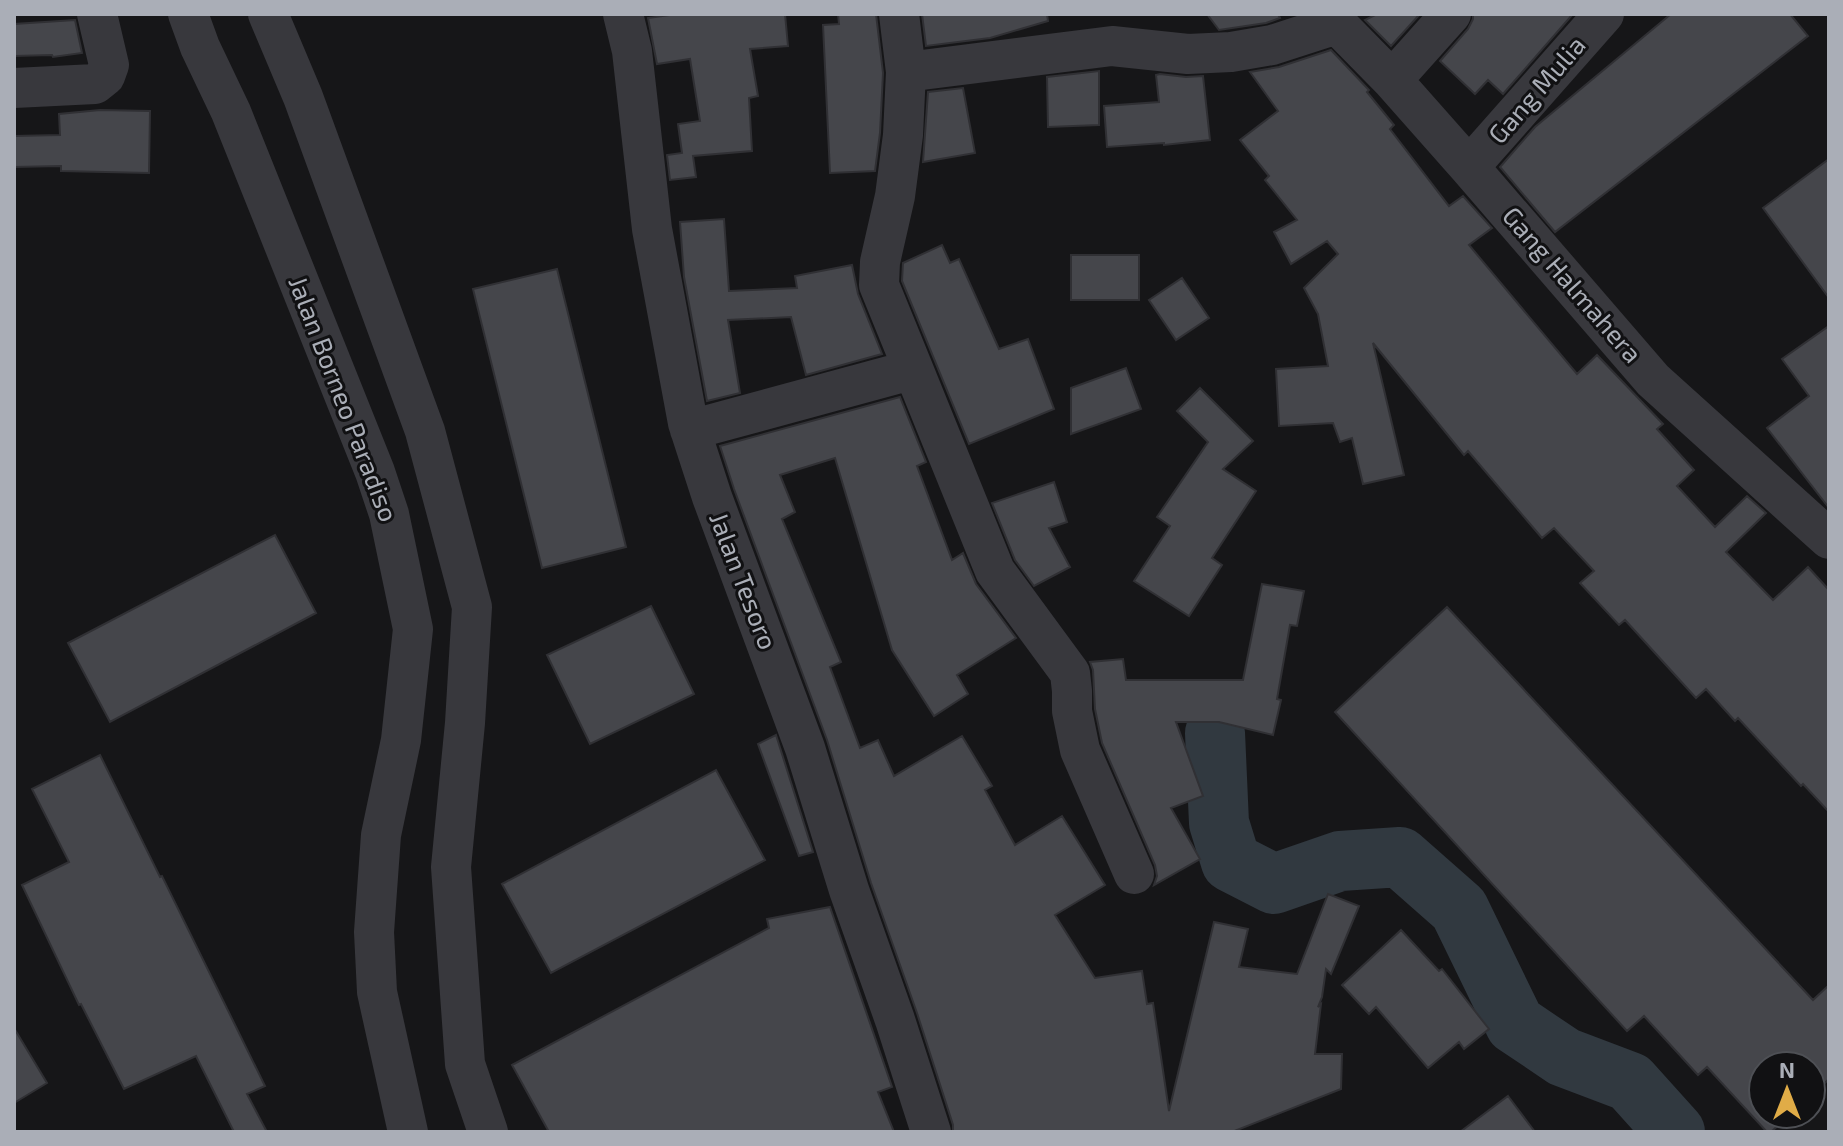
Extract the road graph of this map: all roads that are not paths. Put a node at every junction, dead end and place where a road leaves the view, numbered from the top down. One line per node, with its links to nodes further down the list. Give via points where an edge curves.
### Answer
1 (97, 14): 11 (street, via 109,65 105,76 95,84)
2 (188, 14): 17 (street, Jalan Borneo Paradiso, via 375,472 413,629 401,740 381,835 374,932 377,992)
3 (268, 14): 18 (street, via 425,431 472,607 451,867 465,1064)
4 (623, 14): 14 (street, Jalan Tesoro, via 652,229)
5 (899, 14): 9 (street)
6 (1451, 14): 10 (street)
7 (1604, 14): 12 (street, Gang Mulia)
8 (1336, 19): 9 (street, via 1272,45 1231,52 1188,54 1112,46); 10 (street, Gang Halmahera)
9 (906, 72): 13 (street, via 903,135 879,285)
10 (1392, 80): 12 (street, Gang Halmahera)
11 (14, 88)
12 (1469, 167): 15 (street, Gang Halmahera, via 1653,380)
13 (912, 366): 14 (street); 16 (street, via 995,571 1070,673 1080,750)
14 (690, 430): 19 (street, Jalan Tesoro, via 805,748)
15 (1829, 539)
16 (1134, 874)
17 (408, 1132)
18 (488, 1132)
19 (931, 1132)

